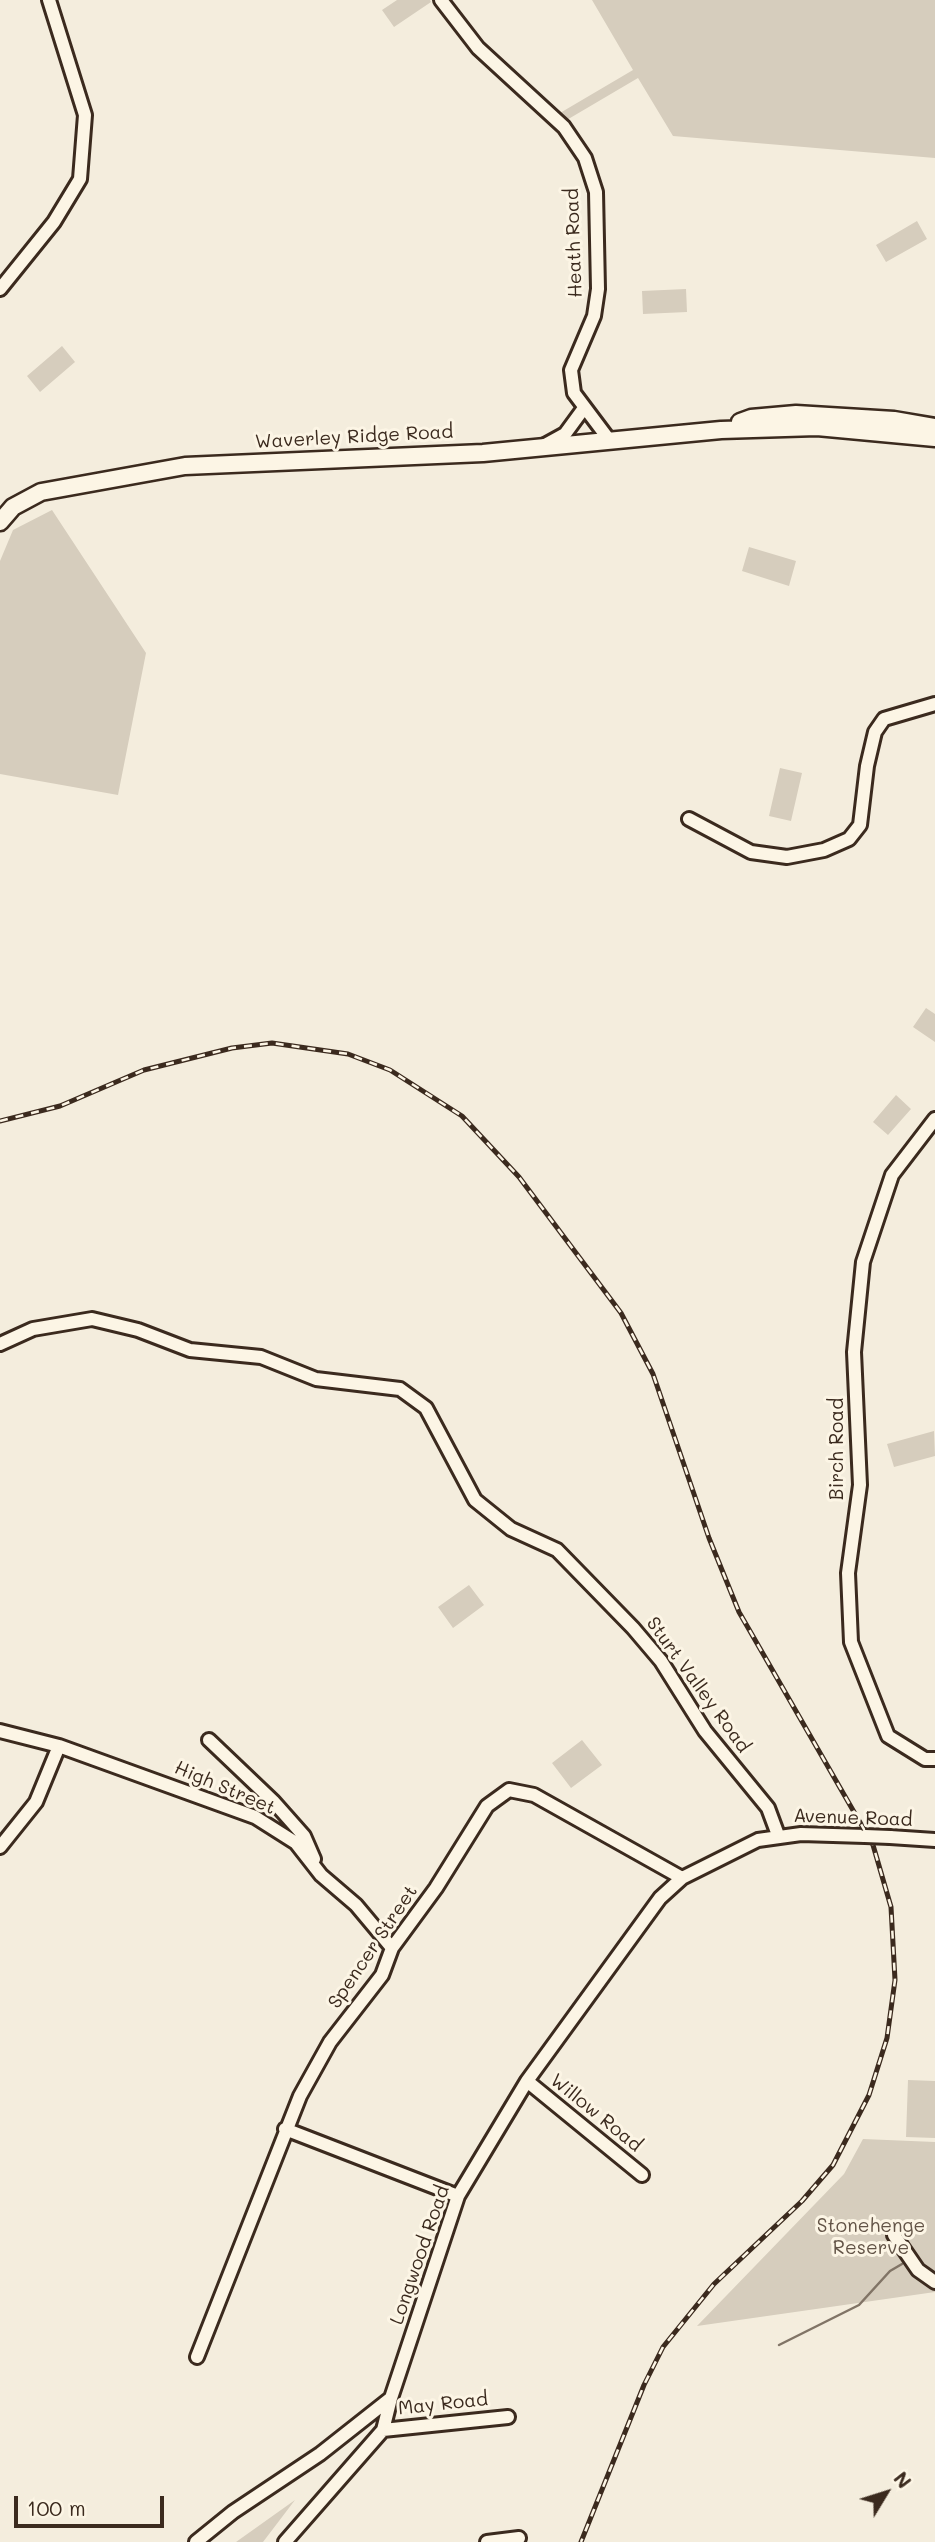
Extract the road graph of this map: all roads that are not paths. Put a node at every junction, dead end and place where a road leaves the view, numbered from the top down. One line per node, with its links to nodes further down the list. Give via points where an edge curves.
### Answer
1 (50, 0): 3 (street, via 85,115 80,179 54,222)
2 (441, 0): 4 (street, Heath Road, via 478,48 564,127 585,158 596,192 598,289 594,316 571,370 574,393)
3 (0, 289)
4 (584, 408): 8 (street, Heath Road); 9 (street, via 565,433)
5 (935, 427): 6 (main road, Waverley Ridge Road, via 796,414 751,418)
6 (721, 430): 7 (main road, Waverley Ridge Road, via 817,428); 8 (main road, Waverley Ridge Road)
7 (935, 438)
8 (610, 441): 9 (main road, Waverley Ridge Road)
9 (545, 445): 10 (main road, Waverley Ridge Road, via 483,453 185,466 41,492 13,507)
10 (0, 522)
11 (935, 704): 12 (street, via 884,719 875,732 860,825 849,839 824,850 787,857 751,852)
12 (689, 819)
13 (935, 1119): 18 (street, Birch Road, via 892,1175 863,1262 854,1352 860,1485 848,1573 851,1642 888,1736 925,1759)
14 (0, 1344): 19 (street, Sturt Valley Road, via 33,1329 92,1319 190,1350 261,1357 316,1379 400,1389 426,1408 475,1500 511,1529 557,1550 640,1636 705,1731 768,1808)
15 (0, 1731): 17 (street, High Street)
16 (209, 1740): 23 (street, via 304,1836)
17 (59, 1746): 21 (street, via 36,1802); 23 (street, High Street, via 255,1817 296,1843)
18 (935, 1759)
19 (778, 1835): 20 (street, Avenue Road, bridge); 22 (street, Avenue Road)
20 (935, 1840)
21 (0, 1847)
22 (731, 1853): 24 (street, Longwood Road)
23 (321, 1875): 25 (street, High Street, via 356,1905)
24 (682, 1878): 25 (street, Spencer Street, via 534,1795 509,1790 488,1806); 26 (street, Longwood Road, via 641,1921)
25 (392, 1948): 27 (street, Spencer Street, via 382,1975 330,2042)
26 (527, 2081): 28 (street, Willow Road); 29 (street, Longwood Road)
27 (285, 2129): 29 (street); 32 (street, Spencer Street)
28 (642, 2175)
29 (458, 2196): 33 (street, Longwood Road)
30 (894, 2235): 31 (street, via 918,2270)
31 (935, 2282)
32 (197, 2357)
33 (391, 2398): 35 (street, Longwood Road); 37 (street)
34 (508, 2417): 35 (street, May Road)
35 (383, 2430): 38 (street)
36 (519, 2538): 39 (street)
37 (195, 2542)
38 (285, 2542)
39 (487, 2542)

